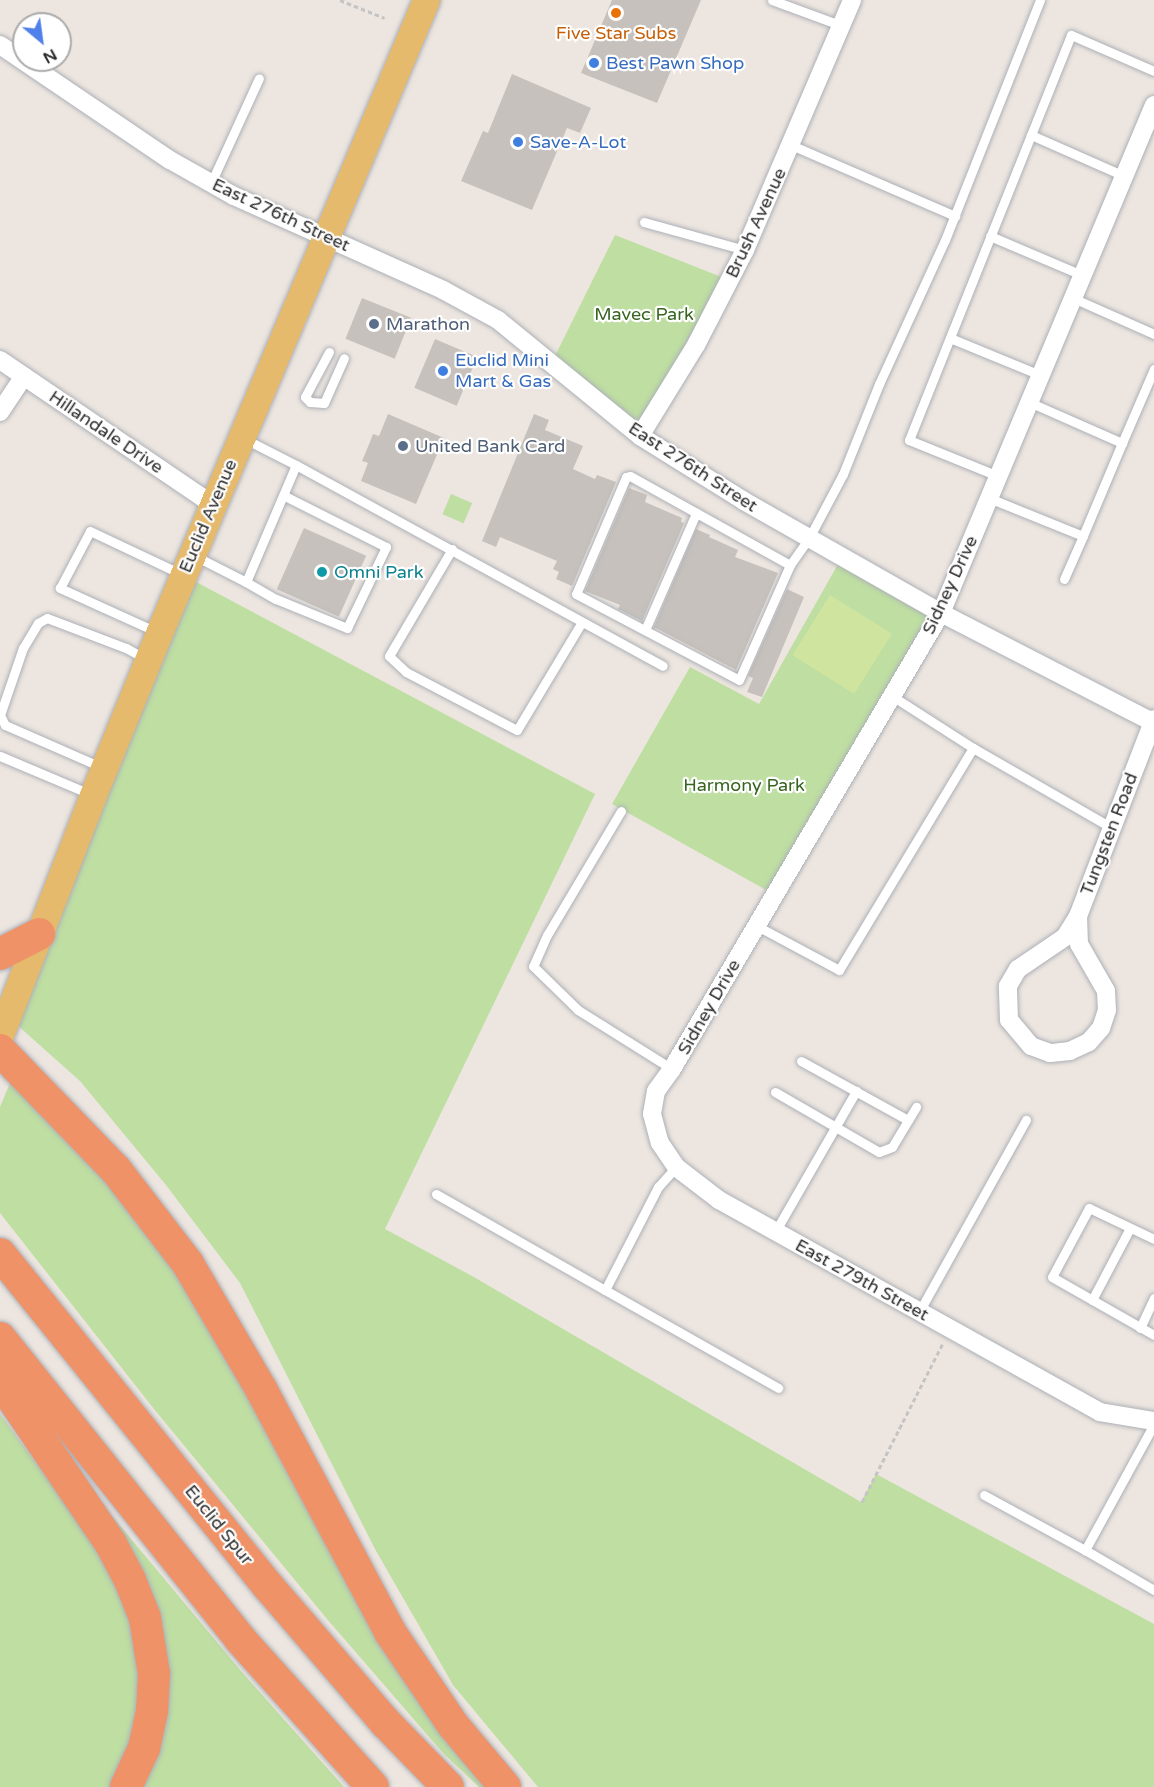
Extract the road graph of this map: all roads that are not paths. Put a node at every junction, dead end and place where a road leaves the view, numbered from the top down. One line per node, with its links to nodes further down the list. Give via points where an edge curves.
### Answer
1 (426, 0): 16 (main road, Euclid Avenue)
2 (772, 0): 5 (lane)
3 (852, 0): 5 (street, Brush Avenue)
4 (1040, 0): 14 (lane)
5 (840, 25): 11 (street, Brush Avenue)
6 (0, 45): 13 (street, East 276th Street, via 170,160)
7 (1154, 70): 10 (lane, via 1071,35)
8 (259, 78): 13 (lane)
9 (1154, 105): 12 (street, Sidney Drive)
10 (1031, 135): 12 (lane); 17 (lane)
11 (791, 145): 14 (lane); 18 (street, Brush Avenue)
12 (1124, 176): 19 (street, Sidney Drive)
13 (211, 183): 16 (street, East 276th Street)
14 (955, 216): 41 (lane, via 843,474)
15 (644, 222): 18 (lane)
16 (324, 236): 31 (main road, Euclid Avenue); 32 (street, East 276th Street, via 498,320)
17 (990, 236): 19 (lane); 22 (lane)
18 (745, 250): 32 (street, Brush Avenue, via 696,345)
19 (1083, 275): 20 (street, Sidney Drive)
20 (1073, 298): 21 (lane); 27 (street, Sidney Drive)
21 (1154, 334)
22 (950, 338): 27 (lane); 35 (lane, via 909,440)
23 (329, 352): 24 (lane, via 305,397 310,402 324,403)
24 (344, 358)
25 (0, 360): 28 (street, Hillandale Drive)
26 (1154, 369): 33 (lane)
27 (1040, 375): 29 (street, Sidney Drive)
28 (24, 376): 30 (street); 38 (street, Hillandale Drive)
29 (1029, 402): 33 (lane); 35 (street, Sidney Drive)
30 (0, 412)
31 (241, 436): 34 (lane); 38 (main road, Euclid Avenue)
32 (640, 436): 41 (street, East 276th Street)
33 (1122, 443): 40 (lane)
34 (296, 465): 36 (lane); 42 (lane)
35 (998, 476): 37 (street, Sidney Drive)
36 (283, 495): 46 (lane); 46 (lane, via 386,547 347,628 276,599)
37 (989, 498): 40 (lane); 47 (street, Sidney Drive)
38 (212, 504): 43 (main road, Euclid Avenue)
39 (696, 513): 44 (lane); 49 (lane); 49 (lane, via 626,477 576,594)
40 (1083, 536): 45 (lane)
41 (809, 538): 44 (lane); 47 (street, East 276th Street)
42 (452, 549): 48 (lane); 48 (lane, via 389,656 406,672 518,730)
43 (187, 565): 46 (lane); 50 (main road, Euclid Avenue); 50 (lane, via 90,531 60,588)
44 (790, 565): 49 (lane, via 739,680)
45 (1064, 579)
46 (246, 582)
47 (941, 613): 53 (street, Sidney Drive); 54 (street, East 276th Street)
48 (582, 622): 52 (lane)
49 (645, 630)
50 (159, 633): 51 (main road, Euclid Avenue)
51 (148, 660): 57 (main road, Euclid Avenue); 57 (lane, via 118,644 47,618 38,623 23,648 0,715 5,725)
52 (663, 666)
53 (892, 696): 55 (lane); 62 (street, Sidney Drive)
54 (1153, 721): 60 (street, Tungsten Road)
55 (973, 748): 60 (lane); 62 (lane, via 839,970)
56 (0, 756): 58 (lane)
57 (104, 769): 58 (main road, Euclid Avenue)
58 (93, 795): 63 (main road, Euclid Avenue)
59 (621, 811): 68 (lane, via 547,935 533,966 578,1011)
60 (1112, 828): 61 (street, Tungsten Road)
61 (1078, 916): 61 (street, Tungsten Road, via 1065,937 1018,969 1008,986 1009,1020 1031,1046 1050,1053 1071,1051 1089,1042 1101,1028 1107,1010 1106,991 1079,944)
62 (757, 926): 68 (street, Sidney Drive)
63 (39, 934): 64 (highway); 65 (main road, Euclid Avenue)
64 (0, 954)
65 (0, 1035)
66 (0, 1050): 97 (highway, via 110,1162 188,1264 261,1389 390,1632 453,1725)
67 (801, 1062): 69 (lane)
68 (672, 1070): 75 (street, East 279th Street, via 656,1090 652,1114 660,1143)
69 (856, 1091): 72 (lane); 74 (lane)
70 (776, 1092): 74 (lane)
71 (916, 1107): 72 (lane)
72 (909, 1120): 74 (lane, via 892,1147 879,1152)
73 (1026, 1120): 84 (lane)
74 (835, 1128): 78 (lane)
75 (676, 1167): 78 (street, East 279th Street, via 718,1200); 81 (lane, via 658,1187)
76 (436, 1194): 81 (lane)
77 (1130, 1228): 79 (lane); 83 (lane); 83 (lane, via 1089,1208 1052,1277)
78 (775, 1232): 84 (street, East 279th Street)
79 (1154, 1239)
80 (2, 1256): 96 (highway, Euclid Spur, via 300,1624)
81 (605, 1290): 89 (lane)
82 (1154, 1298): 85 (lane)
83 (1092, 1300): 85 (lane)
84 (919, 1312): 90 (street, East 279th Street, via 1100,1412)
85 (1140, 1328): 86 (lane)
86 (1154, 1335)
87 (0, 1338): 95 (highway, via 240,1639)
88 (0, 1380): 94 (highway, via 111,1544 145,1618 154,1674 152,1711 144,1748)
89 (778, 1388)
90 (1154, 1423): 92 (lane)
91 (984, 1496): 92 (lane)
92 (1085, 1550): 93 (lane)
93 (1154, 1590)
94 (126, 1787)
95 (373, 1787)
96 (448, 1787)
97 (505, 1787)

